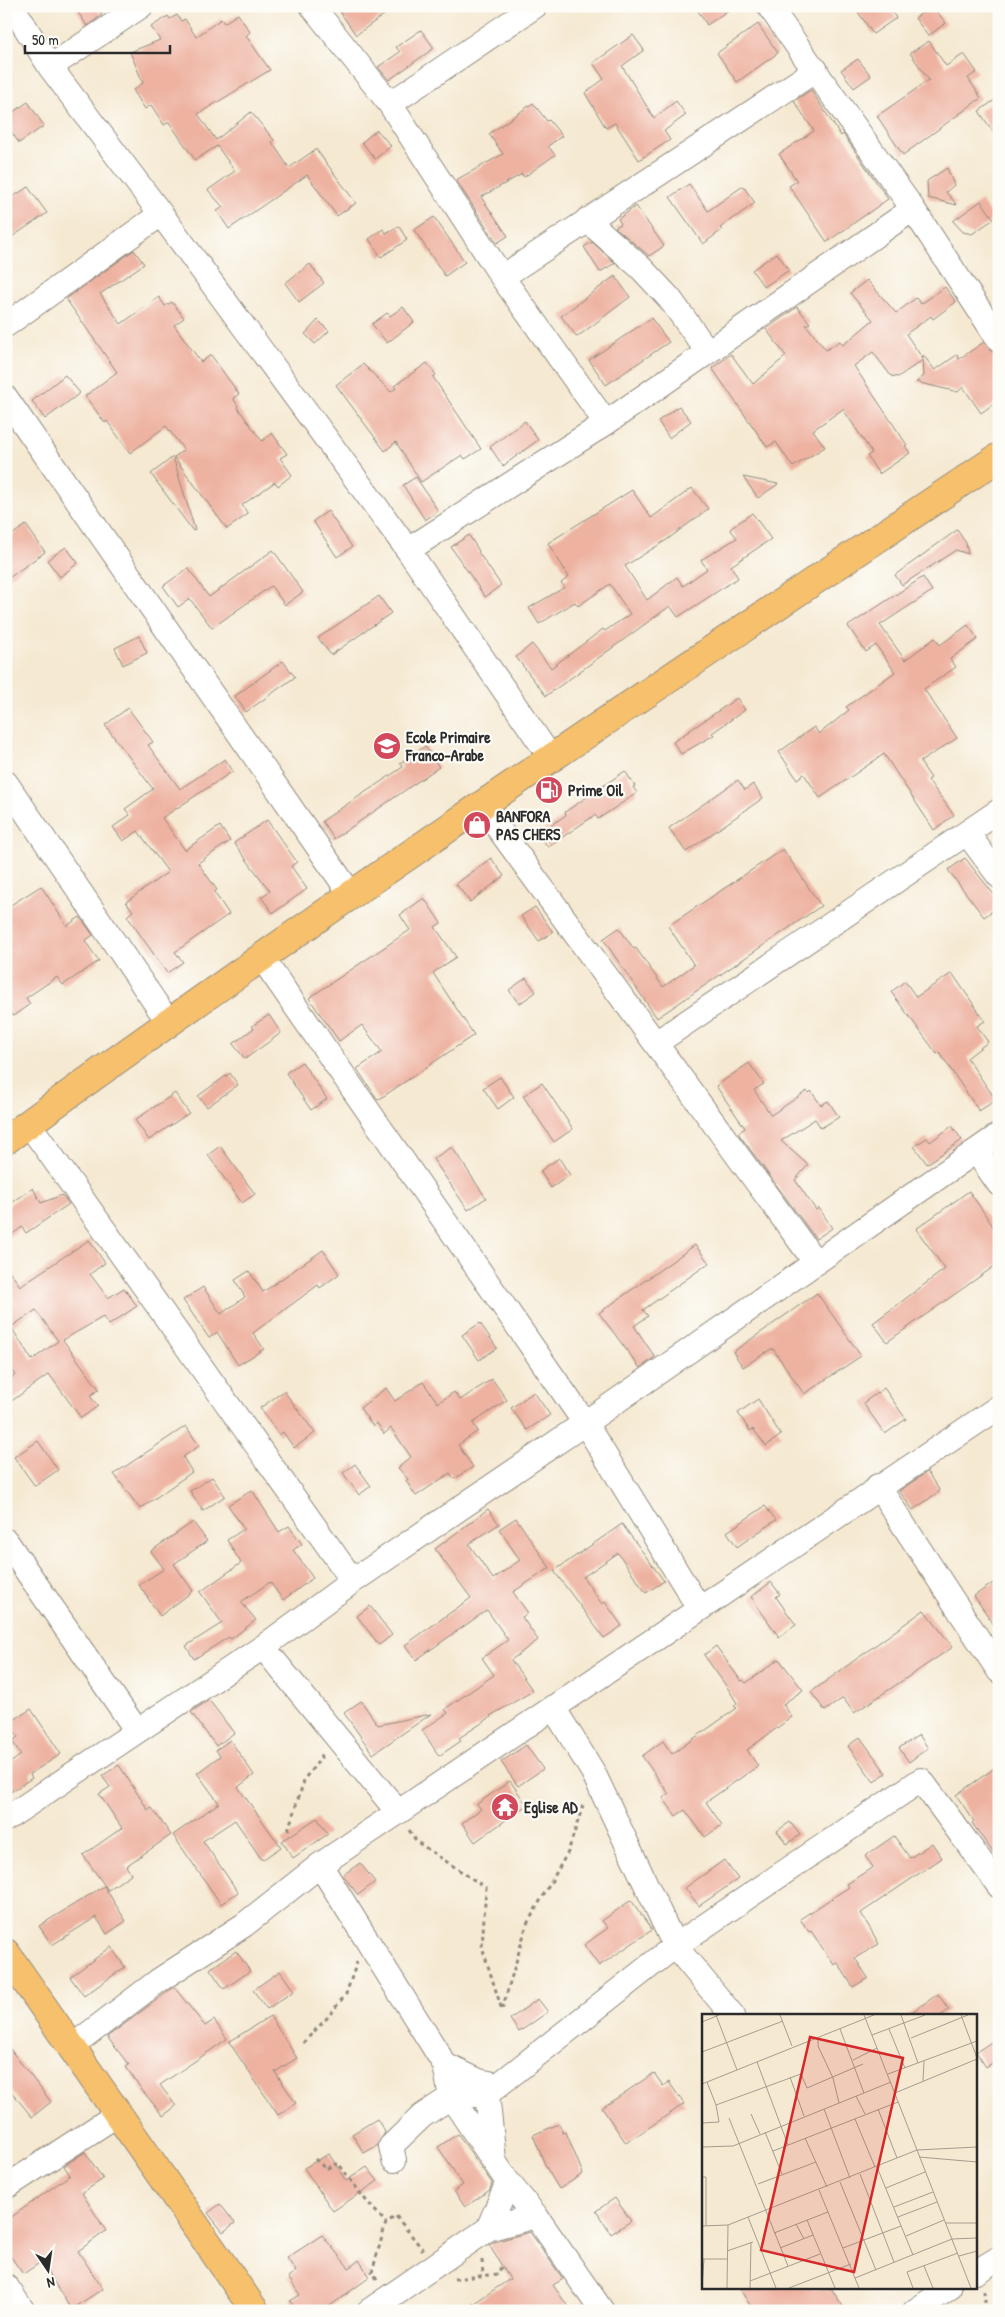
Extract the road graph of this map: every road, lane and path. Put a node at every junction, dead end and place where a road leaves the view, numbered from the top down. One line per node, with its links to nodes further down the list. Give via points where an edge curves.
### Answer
1 (12, 6): 6 (street)
2 (141, 6): 6 (street)
3 (312, 6): 8 (street)
4 (535, 6): 8 (street)
5 (769, 6): 7 (street)
6 (50, 68): 10 (street)
7 (816, 70): 9 (street); 11 (street)
8 (390, 104): 12 (street)
9 (913, 209): 14 (street); 15 (street)
10 (161, 214): 13 (street); 19 (street)
11 (588, 220): 12 (street); 15 (street, via 664,293)
12 (502, 277): 17 (street)
13 (6, 325)
14 (999, 340)
15 (708, 352): 17 (street)
16 (6, 398): 26 (street)
17 (606, 423): 19 (street)
18 (999, 457): 20 (main road)
19 (408, 550): 20 (street)
20 (551, 758): 22 (main road)
21 (6, 783): 28 (street)
22 (482, 806): 26 (main road); 29 (street)
23 (999, 811): 24 (street)
24 (968, 833): 25 (street); 29 (street)
25 (999, 876)
26 (352, 896): 27 (main road)
27 (262, 958): 28 (main road); 36 (street)
28 (169, 1023): 30 (main road)
29 (656, 1043): 34 (street)
30 (13, 1134): 39 (street)
31 (999, 1135): 32 (street)
32 (976, 1151): 33 (street); 34 (street)
33 (999, 1184)
34 (816, 1263): 36 (street)
35 (999, 1406): 37 (street)
36 (585, 1423): 39 (street); 40 (street)
37 (878, 1486): 40 (street); 42 (street)
38 (6, 1541): 44 (street)
39 (353, 1581): 41 (street)
40 (699, 1608): 43 (street)
41 (263, 1647): 44 (street); 47 (street)
42 (999, 1671)
43 (553, 1707): 46 (street); 47 (street)
44 (137, 1731): 48 (street)
45 (320, 1749): 49 (path, via 320,1758 305,1778)
46 (593, 1772): 47 (path, via 568,1852 527,1924 502,2010 482,1947 486,1888 417,1842); 53 (street)
47 (398, 1812): 50 (street)
48 (6, 1819)
49 (288, 1830)
50 (320, 1865): 52 (street); 57 (street, via 244,1925 158,1981)
51 (999, 1886): 53 (street, via 921,1780)
52 (366, 1938): 56 (path, via 346,1994); 58 (street)
53 (674, 1946): 55 (street); 59 (street)
54 (6, 1953): 57 (main road)
55 (731, 2014)
56 (303, 2043)
57 (70, 2048): 61 (main road)
58 (445, 2065): 59 (street); 60 (street)
59 (493, 2090): 60 (street); 64 (street)
60 (450, 2097): 63 (street, via 422,2116 391,2146); 64 (street)
61 (118, 2114): 66 (street); 80 (main road)
62 (315, 2159): 68 (path, via 326,2169 338,2164)
63 (394, 2160)
64 (494, 2161): 65 (street)
65 (508, 2182): 67 (street); 69 (street)
66 (6, 2187)
67 (536, 2216): 69 (street); 82 (street)
68 (386, 2223): 71 (path, via 396,2216 415,2242); 77 (path, via 372,2272)
69 (488, 2229): 71 (street)
70 (999, 2258): 73 (street)
71 (438, 2264): 74 (street)
72 (501, 2267): 74 (path, via 498,2274 462,2279)
73 (978, 2271)
74 (418, 2278): 77 (street)
75 (6, 2286): 79 (street)
76 (944, 2290): 78 (street)
77 (389, 2298): 81 (street)
78 (917, 2302)
79 (23, 2311)
80 (255, 2311)
81 (370, 2311)
82 (602, 2311)

